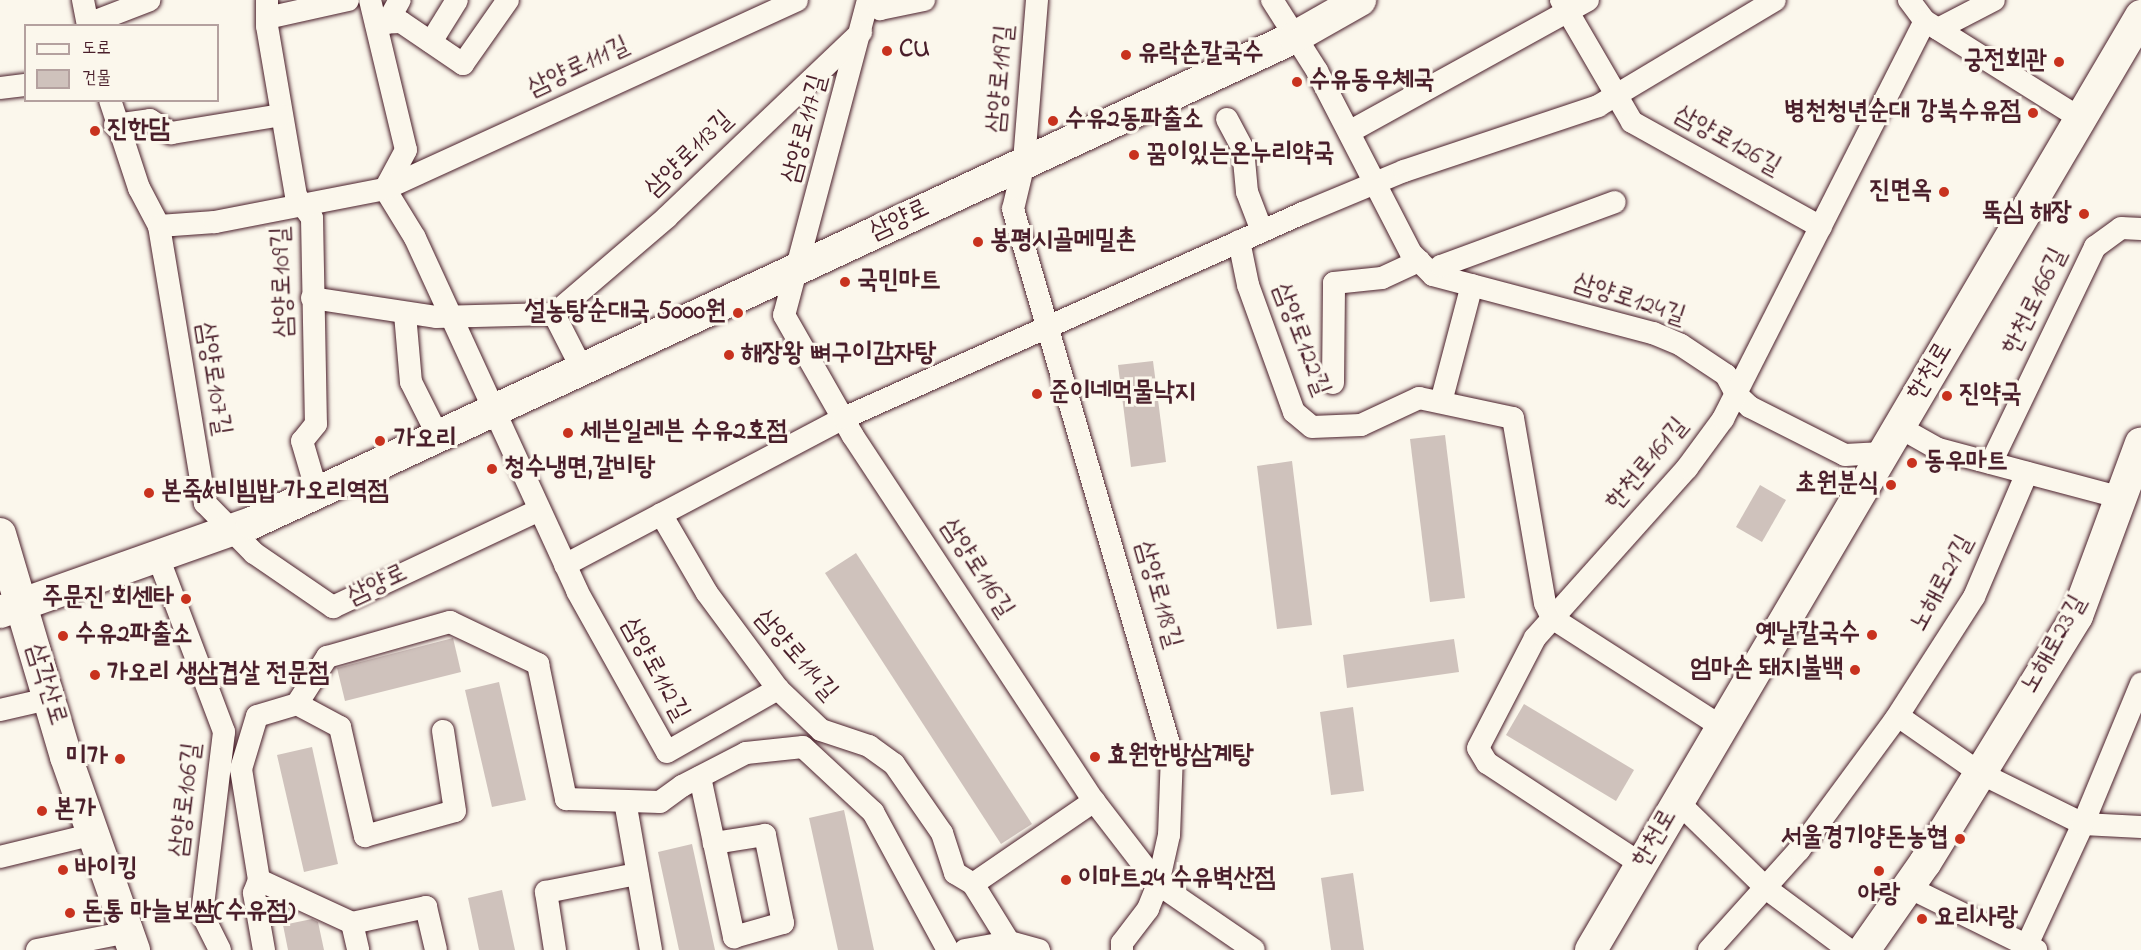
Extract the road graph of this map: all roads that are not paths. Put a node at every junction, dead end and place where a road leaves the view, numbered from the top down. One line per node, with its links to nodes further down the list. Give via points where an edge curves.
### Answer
1 (83, 0): 23 (street)
2 (150, 0): 24 (street)
3 (348, 0): 20 (street)
4 (370, 0): 22 (street)
5 (400, 0): 22 (street)
6 (457, 0): 28 (street)
7 (508, 0): 28 (street, via 463,64)
8 (797, 0): 40 (street, 삼양로111길)
9 (868, 0): 26 (street, 삼양로117길)
10 (876, 0): 11 (street, via 880,9)
11 (924, 0)
12 (1037, 0): 38 (street, 삼양로119길)
13 (1272, 0): 27 (street)
14 (1360, 0): 27 (street, 삼양로)
15 (1588, 0): 19 (street)
16 (1775, 0): 31 (street)
17 (1909, 0): 25 (street)
18 (1994, 0): 25 (street)
19 (1564, 7): 31 (street, 삼양로126길); 37 (street)
20 (267, 9): 33 (street, 삼양로109길)
21 (2141, 16): 35 (street, 한천로)
22 (382, 23): 28 (street, via 401,22); 40 (street, via 406,150)
23 (88, 24)
24 (90, 24)
25 (1932, 25): 35 (street); 44 (street, 한천로161길)
26 (861, 32): 49 (street, 삼양로117길, via 822,182); 53 (street, 삼양로113길, via 667,217)
27 (1295, 36): 37 (street); 38 (street, 삼양로)
28 (431, 42)
29 (24, 85): 30 (street)
30 (0, 88)
31 (1615, 96): 39 (street, via 1598,106); 44 (street, 삼양로126길, via 1632,122)
32 (110, 102): 36 (street, 삼양로107길)
33 (281, 114): 36 (street, via 171,133 150,120); 42 (street, 삼양로109길, via 296,196)
34 (1227, 119): 46 (street, via 1243,149 1247,192)
35 (2081, 119): 62 (street, 한천로)
36 (115, 125): 43 (street, 삼양로107길, via 139,189)
37 (1349, 132): 39 (street)
38 (1024, 163): 49 (street, 삼양로); 55 (street, 삼양로118길, via 1013,209)
39 (1376, 183): 46 (street); 48 (street, via 1411,253)
40 (385, 189): 42 (street); 54 (street, via 415,238)
41 (1615, 202): 48 (street, via 1441,266)
42 (306, 204): 43 (street, via 215,222); 51 (street, 삼양로109길, via 312,218)
43 (159, 226): 72 (street, 삼양로107길, via 205,503)
44 (1821, 227): 58 (street, 한천로161길)
45 (2141, 229): 66 (street, 한천로166길, via 2121,228 2095,247)
46 (1262, 231): 47 (street)
47 (1239, 241): 55 (street); 59 (street, 삼양로122길, via 1248,285 1294,412 1312,427 1361,425 1419,398)
48 (1426, 268): 50 (street, 삼양로124길); 57 (street, via 1334,283)
49 (793, 271): 56 (street, 삼양로); 61 (street, 삼양로116길, via 784,315)
50 (1472, 285): 58 (street, 삼양로124길, via 1653,333 1681,345 1726,375); 59 (street)
51 (312, 298): 52 (street); 69 (street, 삼양로109길, via 316,424 302,441)
52 (405, 314): 54 (street); 63 (street, via 411,382)
53 (554, 314): 54 (street); 56 (street)
54 (450, 315): 60 (street)
55 (1049, 326): 61 (street); 100 (street, 삼양로118길, via 1172,754 1169,835)
56 (582, 369): 60 (street, 삼양로)
57 (1333, 383)
58 (1737, 394): 65 (street, 삼양로124길, via 1750,407 1845,455); 77 (street, 한천로161길, via 1686,468)
59 (1440, 402): 77 (street, 삼양로122길, via 1514,418 1545,603)
60 (493, 410): 63 (street, 삼양로); 70 (street, 삼양로112길)
61 (844, 418): 71 (street); 89 (street, 삼양로116길)
62 (1899, 427): 65 (street, 한천로); 66 (street, via 1938,449)
63 (438, 436): 69 (street, 삼양로)
64 (2141, 443): 68 (street, 노해로23길)
65 (1883, 453): 84 (street, 한천로)
66 (1991, 463): 67 (street)
67 (2027, 473): 68 (street); 83 (street, 노해로21길, via 1974,597)
68 (2129, 485): 86 (street, 노해로23길, via 2077,616)
69 (317, 492): 72 (street, 삼양로)
70 (539, 510): 72 (street, 삼양로, via 333,607 254,554); 75 (street, 삼양로112길)
71 (661, 514): 75 (street); 79 (street, 삼양로114길, via 707,593)
72 (231, 530): 74 (street, 삼양로)
73 (0, 534): 76 (street, 삼각산로)
74 (158, 557): 76 (street, 삼양로); 108 (street, 삼양로106길, via 224,732 202,914)
75 (565, 565): 79 (street, 삼양로112길, via 667,752)
76 (9, 594): 80 (street, 삼각산로)
77 (1552, 618): 84 (street); 96 (street, 한천로161길, via 1535,638 1478,748 1487,763)
78 (2141, 684): 91 (street)
79 (778, 689): 99 (street, 삼양로114길, via 821,729 869,746 894,764 942,833 955,873)
80 (48, 699): 82 (street); 93 (street, 삼각산로)
81 (297, 704): 85 (street, via 339,727 365,836 455,811); 88 (street, via 327,657 450,622 538,664 566,799); 98 (street, via 257,716 240,769)
82 (0, 711)
83 (1898, 716): 86 (street); 102 (street, 노해로21길)
84 (1722, 727): 90 (street, 한천로)
85 (443, 731)
86 (1980, 773): 91 (street); 101 (street, 노해로23길)
87 (700, 777): 88 (street, via 660,802); 94 (street); 114 (street, via 746,753 803,747 873,812)
88 (625, 801): 97 (street)
89 (1094, 801): 99 (street); 100 (street, 삼양로116길)
90 (1678, 802): 96 (street, 한천로); 102 (street)
91 (2083, 824): 92 (street); 106 (street)
92 (2141, 827)
93 (94, 834): 95 (street); 104 (street, 삼각산로)
94 (714, 843): 94 (street, via 734,937 783,923 765,835)
95 (0, 857)
96 (1641, 864): 119 (street, 한천로)
97 (637, 874): 112 (street, via 546,892); 113 (street)
98 (259, 880): 103 (street); 109 (street, via 254,893)
99 (973, 884): 105 (street, 삼양로114길)
100 (1158, 884): 117 (street, 삼양로118길, via 1148,909 1122,943); 118 (street, 삼양로116길)
101 (1908, 887): 106 (street); 122 (street, 노해로23길)
102 (1767, 889): 120 (street, 노해로21길); 121 (street)
103 (352, 923): 110 (street); 111 (street, via 426,907)
104 (131, 941): 107 (street, 삼각산로)
105 (1009, 942): 115 (street); 116 (street)
106 (2031, 948)
107 (37, 950)
108 (220, 950)
109 (264, 950)
110 (358, 950)
111 (436, 950)
112 (555, 950)
113 (651, 950)
114 (948, 950)
115 (965, 950)
116 (1039, 950)
117 (1122, 950)
118 (1254, 950)
119 (1591, 950)
120 (1709, 950)
121 (1849, 950)
122 (1864, 950)

